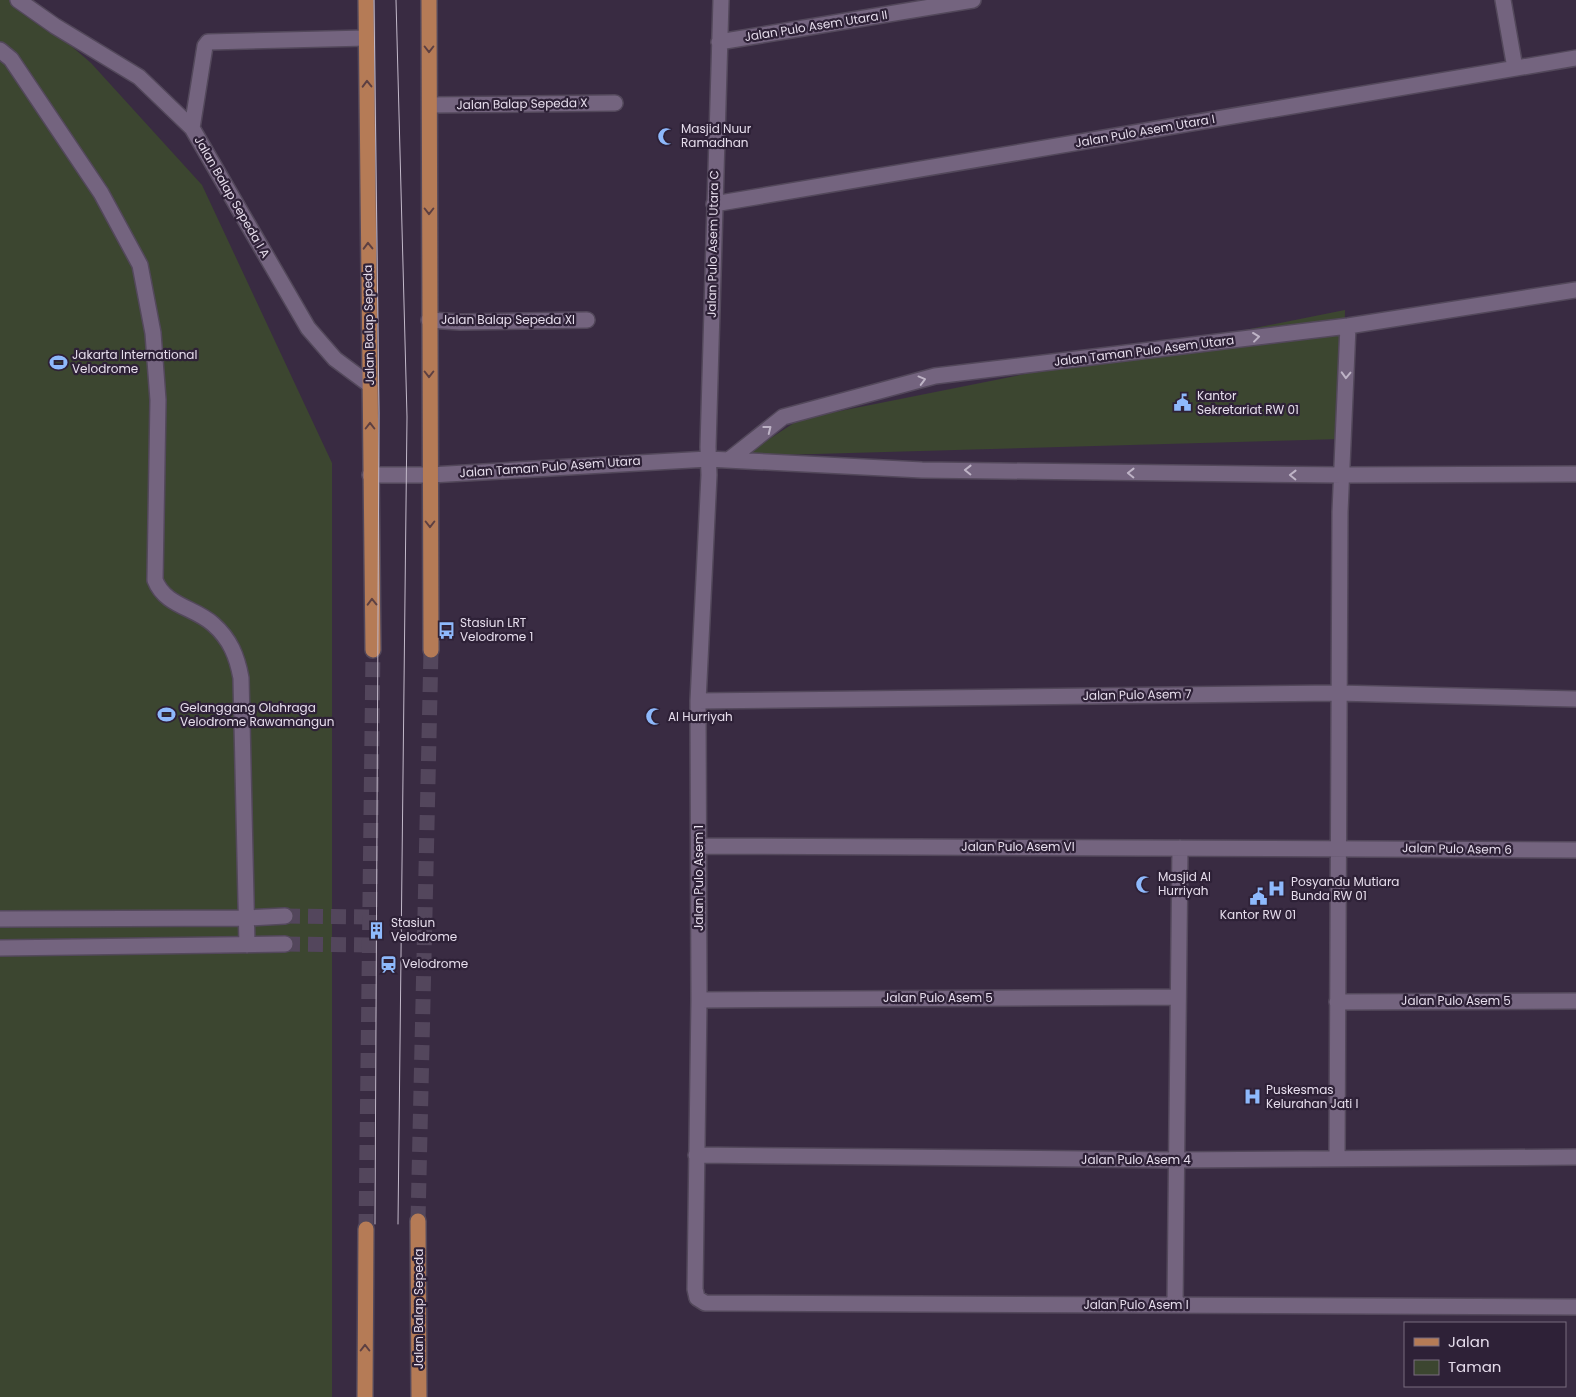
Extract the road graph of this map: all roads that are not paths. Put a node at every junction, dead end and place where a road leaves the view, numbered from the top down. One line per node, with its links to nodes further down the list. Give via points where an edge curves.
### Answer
1 (18, 0): 14 (street, Jalan Balap Sepeda I A, via 139,77)
2 (366, 0): 7 (main road, Jalan Balap Sepeda)
3 (429, 0): 13 (main road, one-way to 13)
4 (721, 0): 8 (street, Jalan Pulo Asem Utara C)
5 (973, 0): 8 (street, Jalan Pulo Asem Utara II)
6 (1503, 0): 11 (street)
7 (366, 38): 14 (street, via 208,42); 20 (main road, Jalan Balap Sepeda, one-way to 7)
8 (719, 42): 15 (street, Jalan Pulo Asem Utara C)
9 (0, 50): 37 (street, via 11,59 61,129 101,192 140,265 153,333 158,400 155,580 160,592 212,623 238,657 242,678)
10 (1576, 58): 11 (street, Jalan Pulo Asem Utara I)
11 (1515, 68): 15 (street, Jalan Pulo Asem Utara I)
12 (615, 103): 13 (street, Jalan Balap Sepeda X)
13 (430, 105): 17 (main road, one-way to 17)
14 (192, 128): 20 (street, Jalan Balap Sepeda I A, via 308,328 335,359)
15 (714, 204): 21 (street, Jalan Pulo Asem Utara C)
16 (1576, 290): 19 (street, Jalan Taman Pulo Asem Utara)
17 (429, 320): 18 (street, Jalan Balap Sepeda XI); 25 (main road, one-way to 25)
18 (587, 320)
19 (1348, 326): 22 (street, Jalan Taman Pulo Asem Utara, one-way to 19, via 783,417 935,376); 26 (street, one-way to 26)
20 (370, 385): 24 (main road, Jalan Balap Sepeda, one-way to 20)
21 (708, 459): 22 (street, Jalan Taman Pulo Asem Utara); 25 (street, Jalan Taman Pulo Asem Utara); 31 (street, Jalan Pulo Asem 1)
22 (730, 459): 26 (street, Jalan Taman Pulo Asem Utara, one-way to 22, via 922,470)
23 (1576, 474): 26 (street, Jalan Taman Pulo Asem Utara)
24 (370, 475): 25 (street, Jalan Taman Pulo Asem Utara); 27 (main road, Jalan Balap Sepeda, one-way to 24)
25 (430, 475): 28 (main road, one-way to 28)
26 (1342, 476): 29 (street)
27 (373, 650)
28 (431, 650)
29 (1337, 693): 30 (street, Jalan Pulo Asem 7); 31 (street, Jalan Pulo Asem 7); 34 (street)
30 (1576, 699)
31 (698, 700): 32 (street, Jalan Pulo Asem 1)
32 (699, 846): 33 (street, Jalan Pulo Asem VI); 45 (street, Jalan Pulo Asem 1)
33 (1180, 848): 34 (street, Jalan Pulo Asem VI); 44 (street)
34 (1337, 848): 35 (street, Jalan Pulo Asem 6); 47 (street)
35 (1576, 850)
36 (285, 916): 37 (street)
37 (247, 918): 38 (street); 41 (street)
38 (70, 919): 39 (street); 42 (street)
39 (0, 920)
40 (285, 944): 41 (street)
41 (247, 945): 42 (street)
42 (70, 946): 43 (street)
43 (0, 948)
44 (1178, 997): 45 (street, Jalan Pulo Asem 5); 51 (street)
45 (699, 1000): 48 (street, Jalan Pulo Asem 1)
46 (1576, 1001): 47 (street, Jalan Pulo Asem 5)
47 (1337, 1002): 50 (street)
48 (696, 1155): 51 (street, Jalan Pulo Asem 4); 54 (street, Jalan Pulo Asem 1)
49 (1576, 1157): 50 (street, Jalan Pulo Asem 4)
50 (1337, 1159): 51 (street, Jalan Pulo Asem 4)
51 (1176, 1160): 55 (street)
52 (418, 1221): 58 (main road, Jalan Balap Sepeda)
53 (366, 1229): 57 (main road, one-way to 53)
54 (697, 1298): 55 (street, Jalan Pulo Asem I, via 705,1302)
55 (1175, 1305): 56 (street, Jalan Pulo Asem I)
56 (1576, 1307)
57 (365, 1397)
58 (419, 1397)

